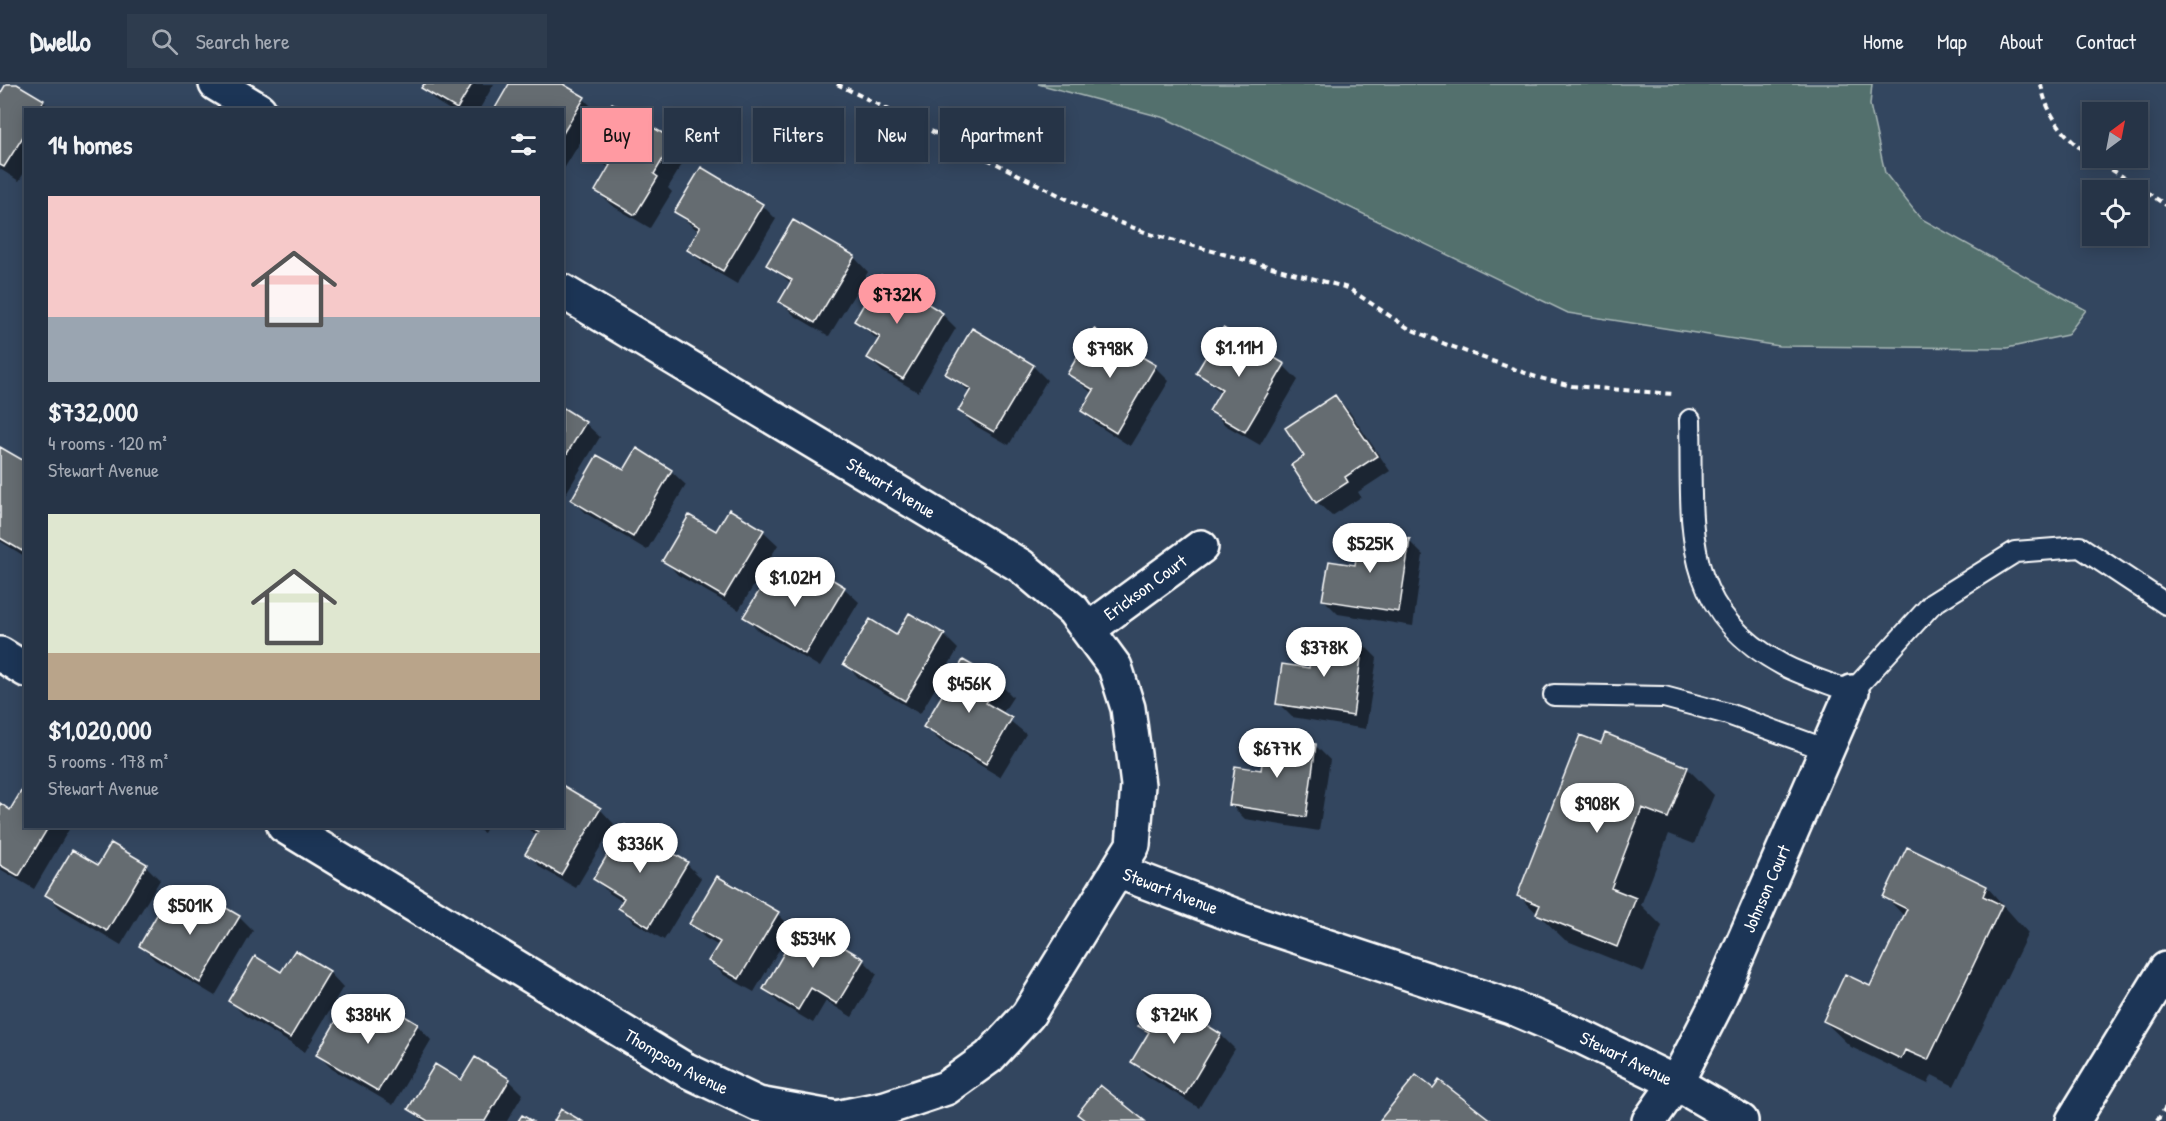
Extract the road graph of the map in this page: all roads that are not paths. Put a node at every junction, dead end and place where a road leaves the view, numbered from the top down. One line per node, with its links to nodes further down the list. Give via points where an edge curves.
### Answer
1 (216, 84): 2 (street)
2 (256, 108)
3 (564, 292): 7 (street, Stewart Avenue, via 1021,566 1051,589)
4 (1690, 420): 10 (lane, via 1693,529 1708,596 1725,621 1766,655)
5 (1201, 547): 7 (street, Erickson Court)
6 (2166, 604): 10 (lane, via 2080,547 2015,552 1932,603)
7 (1089, 629): 14 (street, Stewart Avenue, via 1115,667 1134,744 1138,785 1133,845)
8 (0, 654): 9 (street)
9 (24, 669)
10 (1852, 692): 12 (street, Johnson Court)
11 (1554, 695): 12 (lane, via 1664,697 1728,714)
12 (1827, 750): 16 (street, Johnson Court, via 1716,1005)
13 (287, 828): 17 (street, Thompson Avenue, via 686,1070 758,1104)
14 (1117, 870): 16 (street, Stewart Avenue, via 1244,919 1511,1007); 17 (street, Thompson Avenue, via 1028,1015 989,1057 946,1088)
15 (2166, 969): 20 (street)
16 (1676, 1083): 18 (street, Johnson Court); 19 (street, Stewart Avenue)
17 (836, 1119)
18 (1649, 1121)
19 (1740, 1121)
20 (2073, 1121)

